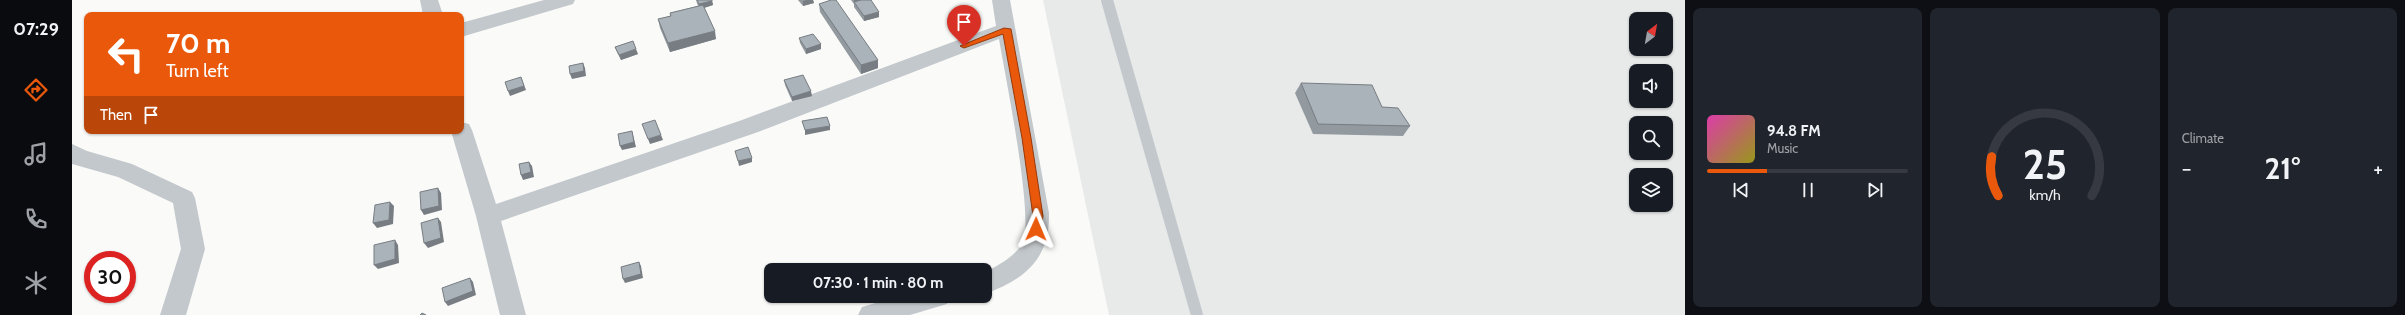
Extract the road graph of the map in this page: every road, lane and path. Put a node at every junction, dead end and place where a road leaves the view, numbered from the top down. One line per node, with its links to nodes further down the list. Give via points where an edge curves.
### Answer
1 (429, 0): 5 (street)
2 (566, 0): 6 (street)
3 (1001, 0): 7 (street)
4 (1107, 0): 16 (lane)
5 (432, 12)
6 (464, 29)
7 (1007, 29): 10 (street, via 750,126); 11 (street, via 1038,216 1035,243 1022,260)
8 (462, 134): 10 (street)
9 (72, 152): 13 (street, via 80,158 124,170 184,198 193,249)
10 (488, 216): 14 (street)
11 (992, 280)
12 (913, 303): 15 (street)
13 (173, 315)
14 (513, 315)
15 (871, 315)
16 (1197, 315)

